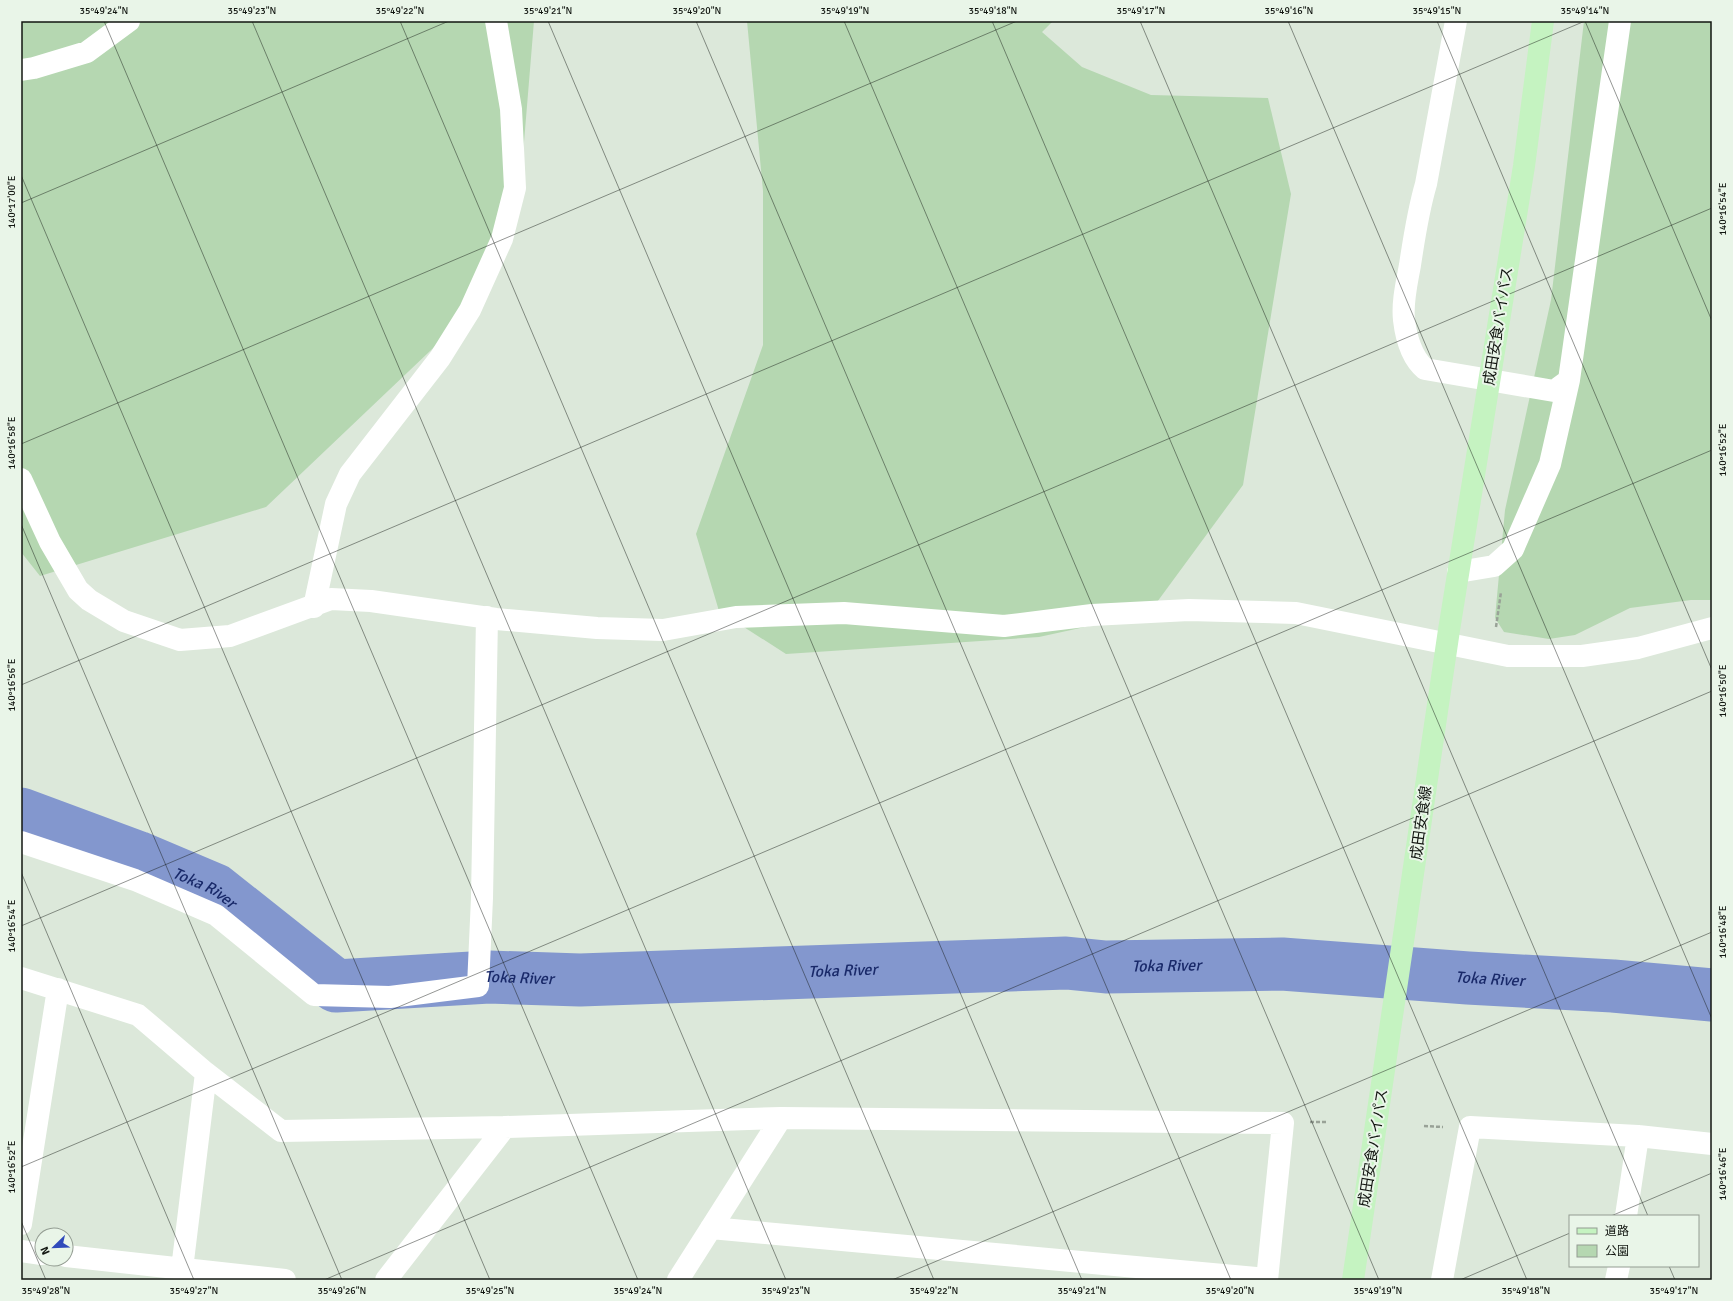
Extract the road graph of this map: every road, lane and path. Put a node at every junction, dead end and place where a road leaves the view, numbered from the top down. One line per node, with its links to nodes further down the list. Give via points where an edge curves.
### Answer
1 (129, 21): 6 (street, via 87,52)
2 (496, 21): 11 (street, via 511,109 515,188 502,238 470,310 440,358 350,474 336,504)
3 (1456, 21): 7 (street, via 1406,286 1404,319 1416,362 1425,369)
4 (1543, 21): 9 (main road, 成田安食バイパス, via 1524,166)
5 (1620, 21): 7 (street)
6 (21, 70)
7 (1561, 386): 9 (street, via 1550,464 1513,549 1494,566)
8 (21, 479): 11 (street, via 50,542 78,590 89,600 124,621 180,640 230,636)
9 (1458, 572): 14 (main road, 成田安食バイパス)
10 (1501, 591): 15 (path)
11 (314, 607): 12 (street, via 331,599 371,601)
12 (487, 617): 15 (street, via 597,628 663,630 736,616 844,612 1004,626 1092,615 1189,610 1296,613); 16 (street, via 478,986 390,997 314,995 216,915 136,880)
13 (1712, 628): 15 (street, via 1638,648 1582,656 1508,656)
14 (1449, 630): 19 (main road, 成田安食線)
15 (1492, 653)
16 (21, 842)
17 (21, 978): 18 (street)
18 (58, 989): 20 (street, via 138,1015); 26 (street)
19 (1393, 1016): 37 (main road, 成田安食バイパス)
20 (206, 1073): 22 (street, via 281,1132); 32 (street)
21 (781, 1118): 22 (street); 27 (street); 36 (street, via 1283,1123)
22 (505, 1127): 34 (street)
23 (1638, 1136): 24 (street); 25 (street); 38 (street, via 1470,1127)
24 (1712, 1144)
25 (1626, 1215)
26 (21, 1224)
27 (711, 1228): 35 (street); 36 (street)
28 (21, 1251): 29 (street)
29 (34, 1253)
30 (74, 1257): 32 (street)
31 (1618, 1267): 39 (street)
32 (182, 1269): 33 (street)
33 (285, 1280)
34 (386, 1280)
35 (678, 1280)
36 (1267, 1280)
37 (1353, 1280)
38 (1442, 1280)
39 (1616, 1280)

